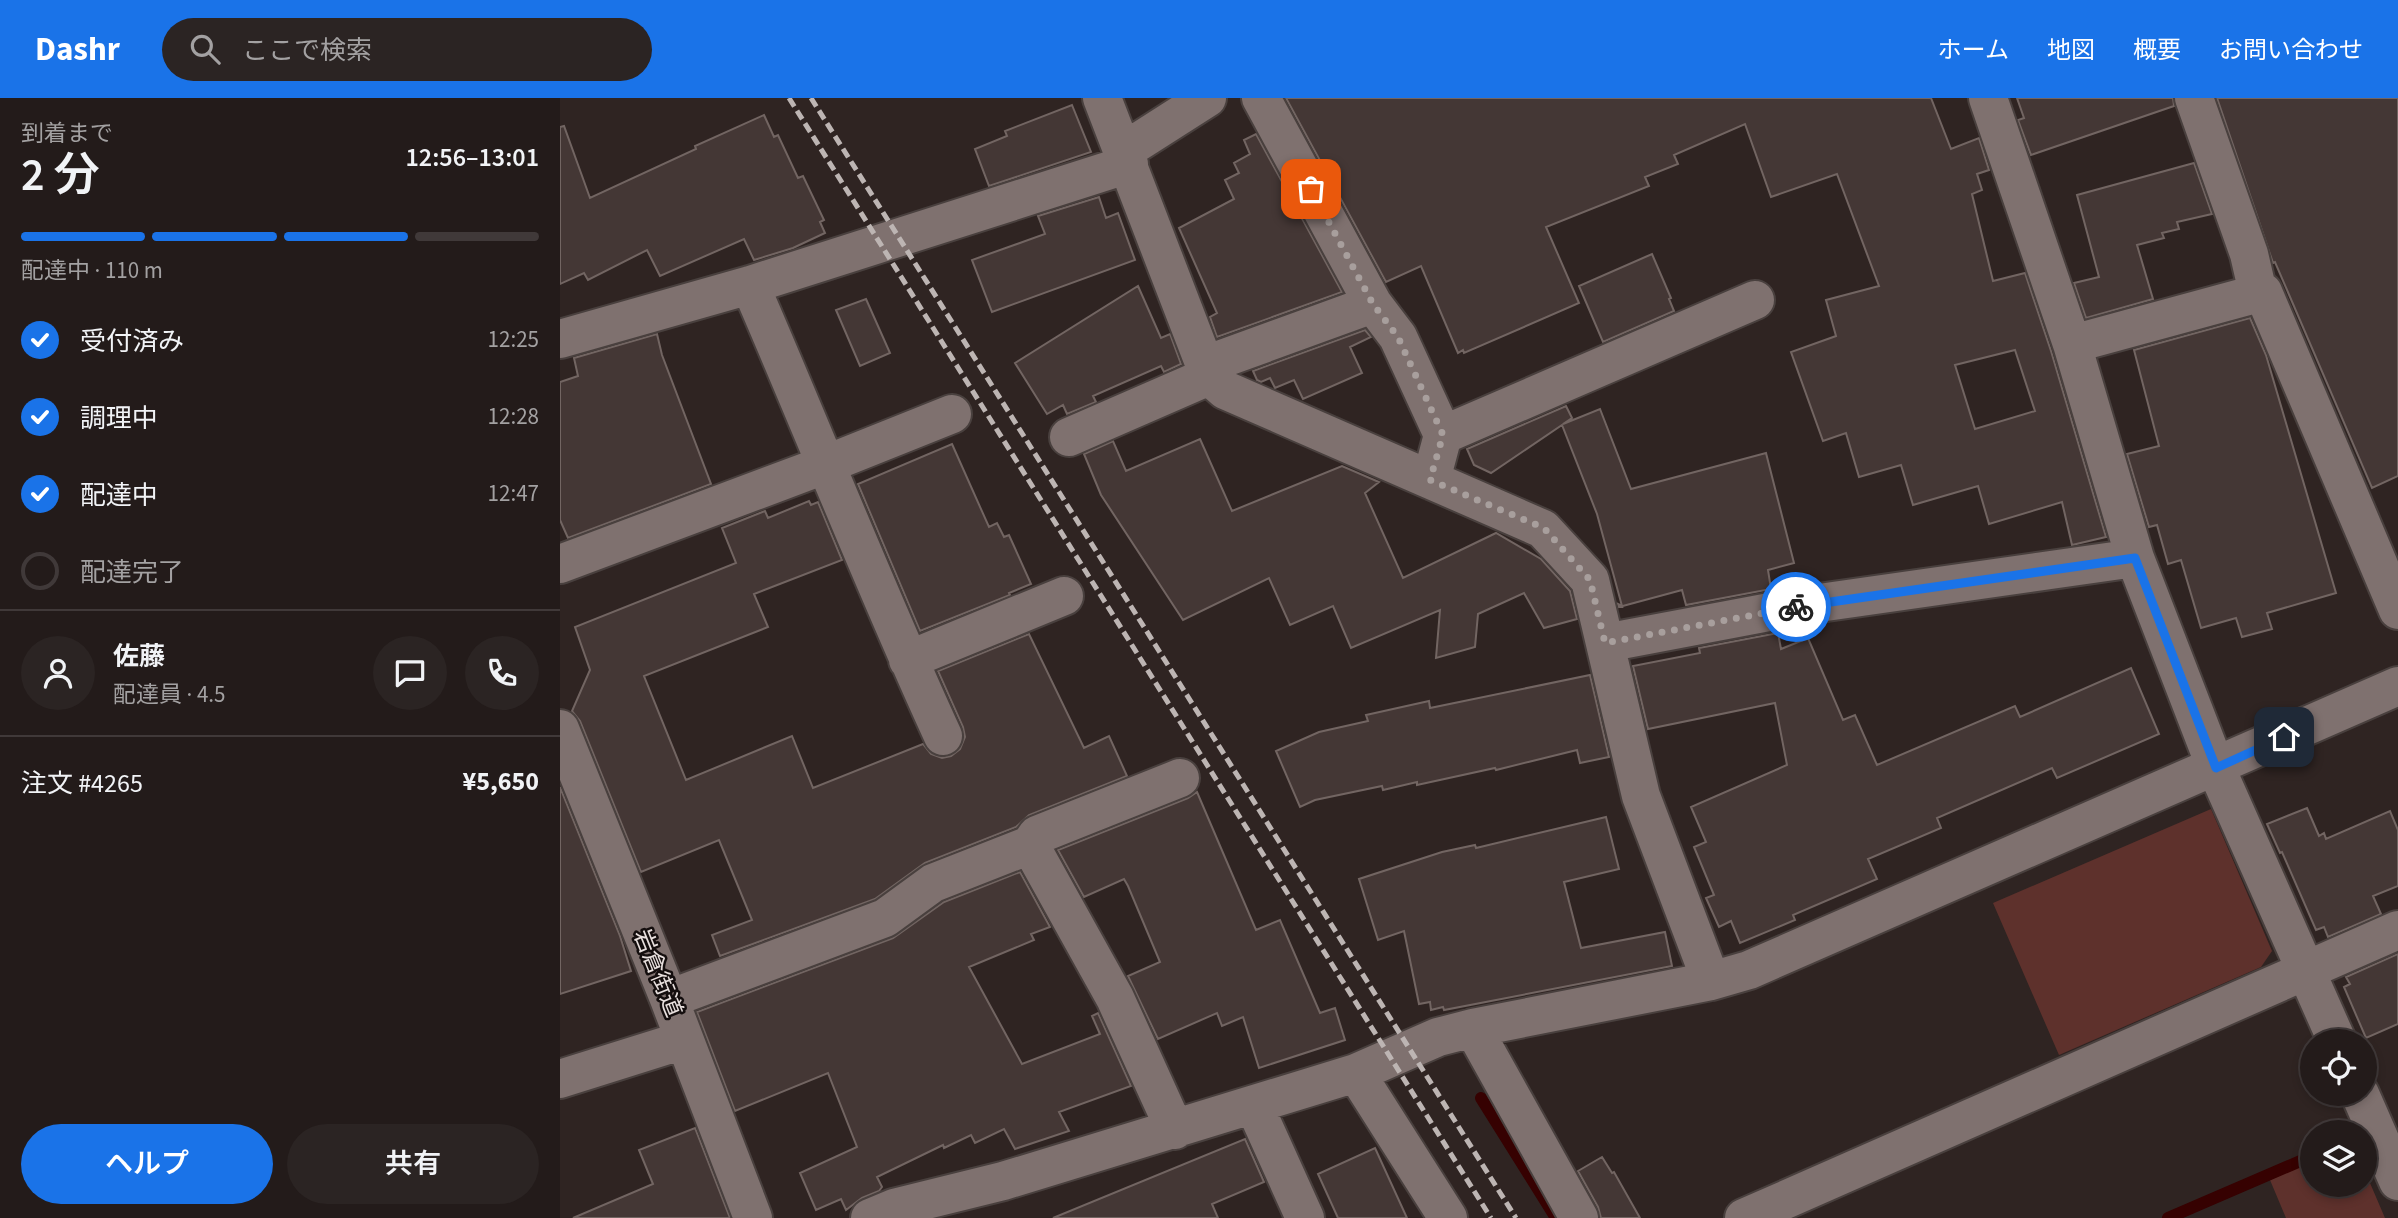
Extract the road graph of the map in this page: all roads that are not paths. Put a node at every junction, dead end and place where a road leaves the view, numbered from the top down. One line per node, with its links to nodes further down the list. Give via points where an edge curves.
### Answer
1 (1102, 98): 6 (street)
2 (1207, 98): 6 (street)
3 (1261, 98): 10 (street)
4 (1988, 98): 12 (street)
5 (2194, 98): 8 (street, via 2249,254)
6 (1126, 158): 7 (street); 13 (street)
7 (750, 285): 11 (street); 17 (street)
8 (2258, 293): 12 (street); 22 (street, via 2263,292)
9 (1755, 300): 15 (street)
10 (1373, 304): 13 (street); 15 (street, via 1398,337)
11 (560, 340)
12 (2072, 344): 19 (street)
13 (1207, 371): 16 (street); 18 (street, via 1226,390)
14 (952, 414): 17 (street)
15 (1443, 435): 18 (street)
16 (1069, 437)
17 (828, 464): 20 (street); 24 (street)
18 (1430, 480): 23 (street, via 1544,528 1590,580)
19 (2135, 558): 23 (street, via 1812,604); 28 (street)
20 (560, 564)
21 (1064, 596): 24 (street)
22 (2398, 610)
23 (1605, 643): 33 (street, via 1641,796)
24 (908, 660): 27 (street)
25 (2398, 686): 28 (street)
26 (560, 729): 34 (street, 岩倉街道)
27 (943, 736)
28 (2216, 768): 32 (street); 33 (street, via 1749,970)
29 (1180, 778): 30 (street, via 1037,835)
30 (1030, 845): 34 (street, via 933,883 885,918); 42 (street, via 1115,998)
31 (2398, 930): 32 (street)
32 (2305, 970): 36 (street); 49 (street)
33 (1711, 981): 35 (street)
34 (669, 999): 37 (street, 岩倉街道)
35 (1474, 1028): 38 (street, via 1437,1037); 48 (street)
36 (2332, 1029)
37 (684, 1040): 39 (street); 44 (street, 岩倉街道)
38 (1356, 1073): 40 (street); 47 (street)
39 (560, 1079)
40 (1254, 1105): 42 (street); 46 (street)
41 (2365, 1106): 43 (street)
42 (1175, 1129): 45 (street)
43 (2398, 1181)
44 (753, 1218)
45 (870, 1218)
46 (1305, 1218)
47 (1448, 1218)
48 (1579, 1218)
49 (1744, 1218)

